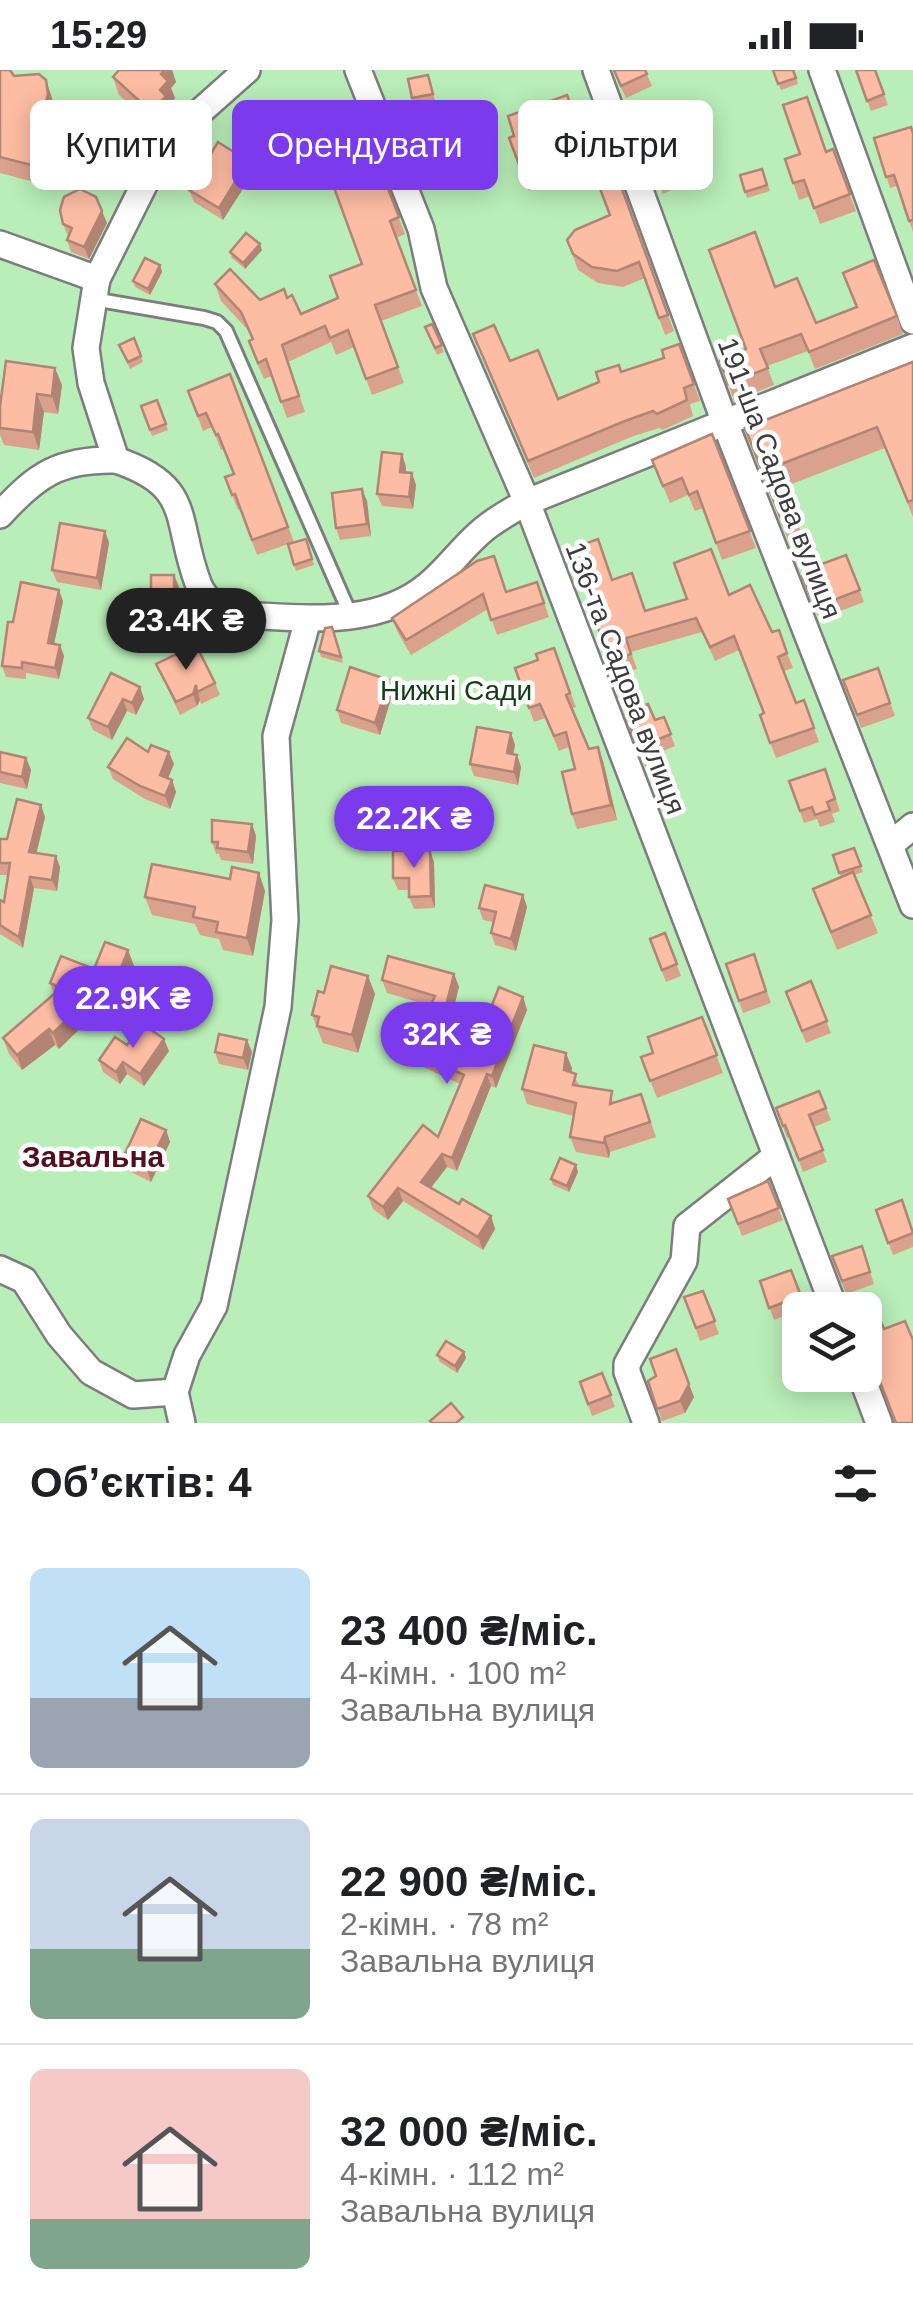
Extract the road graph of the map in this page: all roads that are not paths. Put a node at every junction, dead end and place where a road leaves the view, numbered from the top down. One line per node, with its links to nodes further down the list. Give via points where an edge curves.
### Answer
1 (247, 70): 6 (street, via 167,144)
2 (358, 70): 11 (street, 136-та Садова вулиця, via 422,229 434,288)
3 (596, 70): 9 (street, 191-ша Садова вулиця)
4 (822, 70): 7 (street)
5 (0, 244): 6 (street)
6 (95, 289): 10 (street, via 86,348); 13 (lane, via 217,322 226,331)
7 (913, 322)
8 (913, 347): 9 (street)
9 (726, 423): 11 (street); 16 (street, 191-ша Садова вулиця)
10 (116, 460): 12 (street, via 84,459 54,469); 14 (street, via 168,487 210,604 243,615)
11 (527, 502): 13 (street, via 488,526 427,586 366,616); 18 (street, 136-та Садова вулиця)
12 (0, 515)
13 (351, 616): 14 (street)
14 (308, 619): 21 (street, via 276,736 285,920 278,1007 214,1306)
15 (913, 826): 16 (street)
16 (890, 844): 17 (street, 191-ша Садова вулиця)
17 (913, 905)
18 (776, 1156): 20 (street, 136-та Садова вулиця); 24 (street, via 687,1226 684,1260 627,1364)
19 (0, 1269): 21 (street, via 24,1280 91,1372 133,1395)
20 (829, 1292)
21 (175, 1392): 23 (street)
22 (867, 1392): 25 (street)
23 (182, 1423)
24 (646, 1423)
25 (879, 1423)

